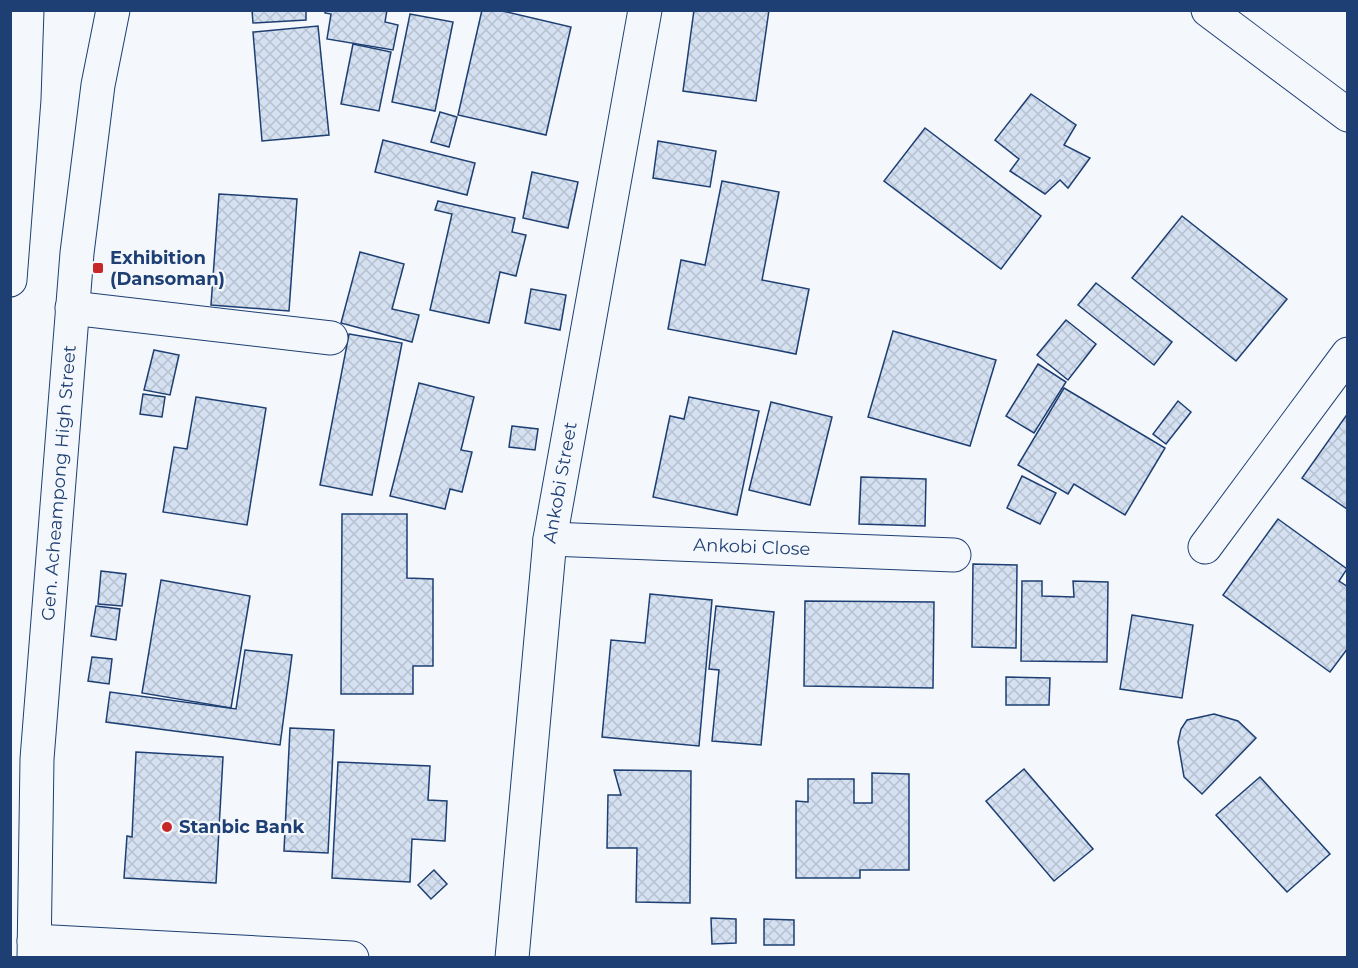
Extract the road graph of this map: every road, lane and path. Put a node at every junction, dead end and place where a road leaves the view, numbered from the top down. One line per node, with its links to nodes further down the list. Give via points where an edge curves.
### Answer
1 (27, 10): 6 (street)
2 (113, 10): 7 (street, Gen. Acheampong High Street, via 98,85)
3 (645, 10): 10 (street, Ankobi Street)
4 (1208, 10): 5 (street)
5 (1347, 114)
6 (10, 280)
7 (72, 308): 8 (street); 13 (street, Gen. Acheampong High Street, via 37,759)
8 (331, 338)
9 (1347, 354): 11 (street)
10 (550, 539): 12 (street, Ankobi Close); 15 (street, Ankobi Street)
11 (1205, 547)
12 (954, 555)
13 (34, 949): 14 (street)
14 (352, 957)
15 (512, 957)

